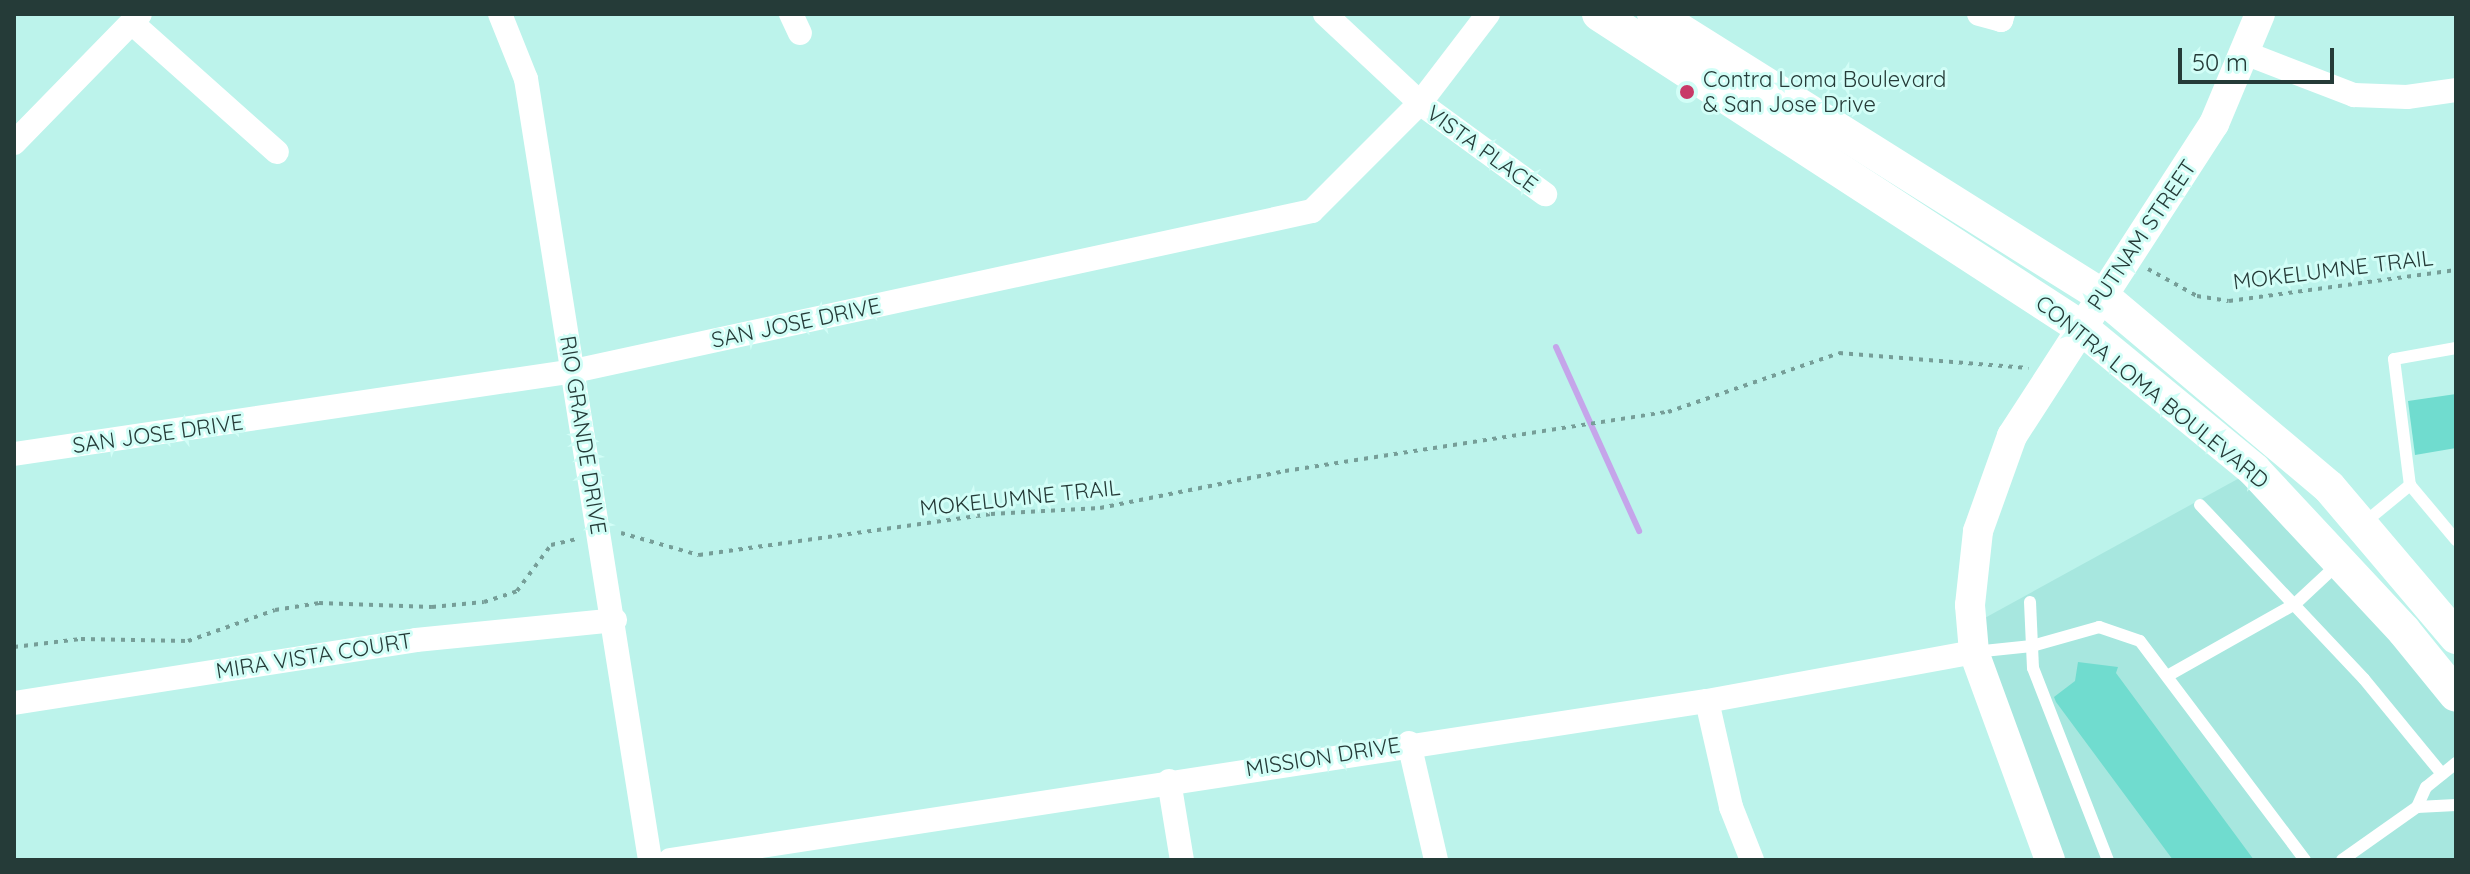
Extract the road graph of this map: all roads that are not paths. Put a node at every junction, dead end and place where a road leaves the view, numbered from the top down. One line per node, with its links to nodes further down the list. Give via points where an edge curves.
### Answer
1 (500, 14): 17 (street, RIO GRANDE DRIVE, via 526,79)
2 (1325, 14): 10 (street, VISTA PLACE)
3 (1488, 14): 10 (street, SAN JOSE DRIVE)
4 (1599, 14): 15 (main road, CONTRA LOMA BOULEVARD)
5 (1654, 14): 14 (main road, CONTRA LOMA BOULEVARD)
6 (2260, 14): 8 (street, PUTNAM STREET)
7 (136, 18): 11 (street); 12 (street)
8 (2245, 53): 9 (street, via 2354,95 2397,97); 14 (street, PUTNAM STREET, via 2214,124)
9 (2456, 90)
10 (1420, 103): 13 (street, VISTA PLACE); 17 (street, SAN JOSE DRIVE, via 1312,211)
11 (14, 143)
12 (277, 152)
13 (1545, 194)
14 (2101, 295): 15 (street, PUTNAM STREET); 21 (main road, CONTRA LOMA BOULEVARD, via 2271,434)
15 (2079, 326): 23 (main road, CONTRA LOMA BOULEVARD, via 2254,470); 29 (street, PUTNAM STREET, via 2012,436 1987,497 1972,570)
16 (2456, 348): 19 (lane, via 2394,359)
17 (574, 371): 18 (street, SAN JOSE DRIVE); 26 (street, RIO GRANDE DRIVE)
18 (14, 454)
19 (2410, 485): 21 (lane); 22 (lane)
20 (2200, 505): 25 (lane)
21 (2362, 526): 27 (main road, CONTRA LOMA BOULEVARD)
22 (2456, 540)
23 (2340, 562): 25 (lane); 31 (main road, CONTRA LOMA BOULEVARD)
24 (2030, 602): 28 (lane)
25 (2295, 604): 30 (lane); 36 (lane)
26 (615, 620): 33 (street, MIRA VISTA COURT, via 416,640); 40 (street, RIO GRANDE DRIVE)
27 (2456, 637)
28 (2032, 646): 29 (lane); 30 (lane, via 2099,627 2119,630 2140,641); 46 (lane, via 2033,668)
29 (1974, 652): 32 (street, MISSION DRIVE); 45 (street, PUTNAM STREET)
30 (2169, 675): 47 (lane)
31 (2456, 695)
32 (1707, 701): 34 (street, MISSION DRIVE); 44 (street, via 1731,807)
33 (14, 703)
34 (1409, 743): 37 (street, MISSION DRIVE); 43 (street)
35 (2456, 763): 36 (lane)
36 (2442, 774): 39 (lane, via 2426,787)
37 (1169, 781): 41 (street, MISSION DRIVE); 42 (street)
38 (2456, 805): 39 (lane)
39 (2417, 807): 48 (lane)
40 (650, 860)
41 (670, 860)
42 (1182, 860)
43 (1436, 860)
44 (1752, 860)
45 (2050, 860)
46 (2108, 860)
47 (2305, 860)
48 (2342, 860)

